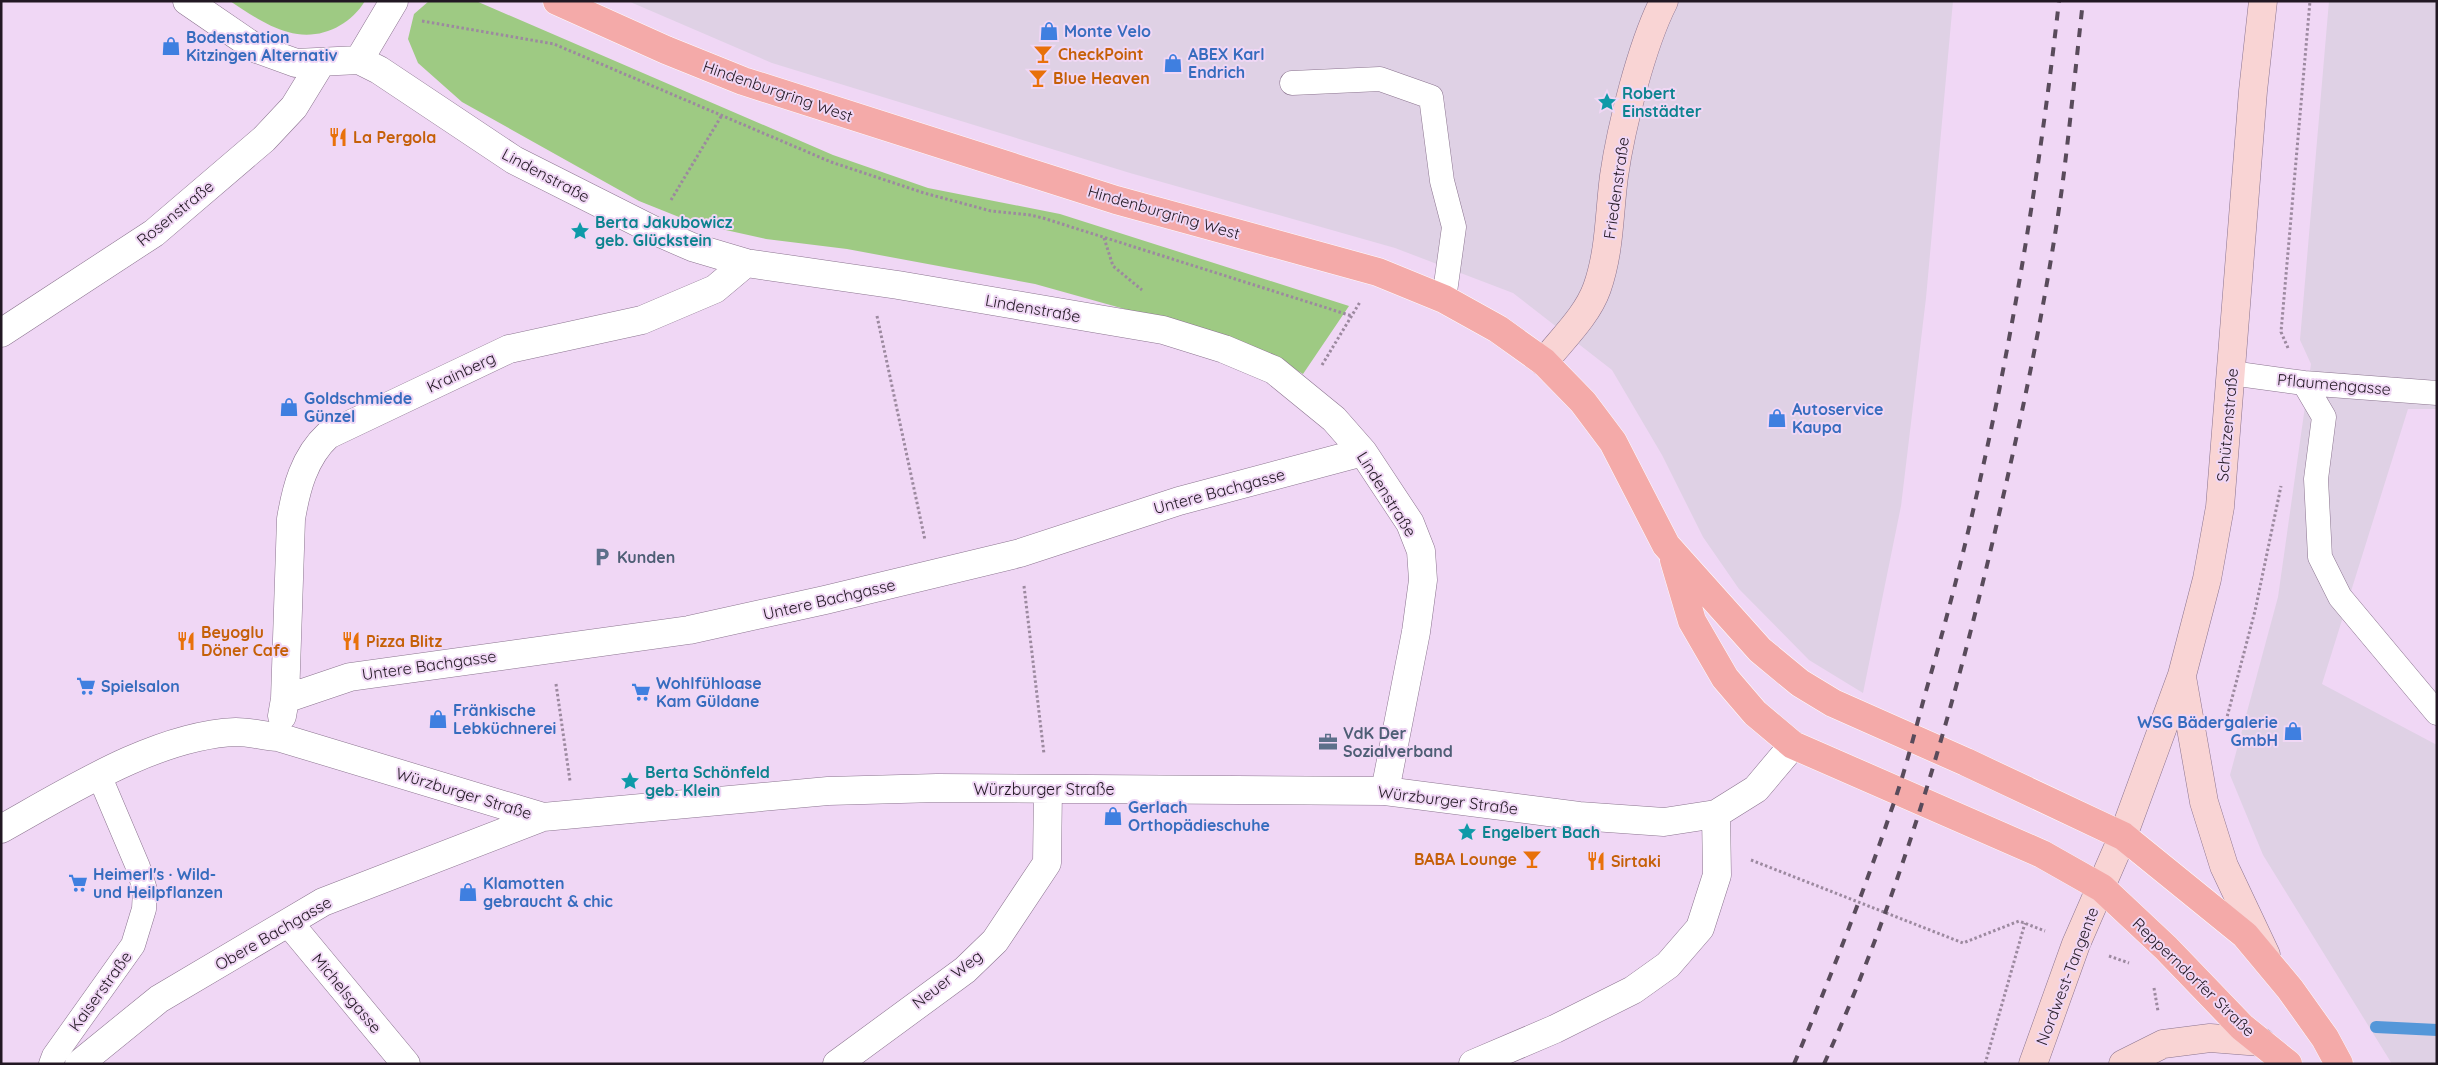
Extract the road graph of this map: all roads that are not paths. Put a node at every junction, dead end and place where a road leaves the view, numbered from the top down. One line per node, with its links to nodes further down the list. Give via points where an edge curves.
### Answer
1 (187, 1): 7 (street, via 257,49 296,63)
2 (558, 1): 10 (main road, Hindenburgring West, via 743,81 1116,200 1378,272)
3 (1664, 1): 12 (main road, Friedenstraße, via 1640,67 1624,128 1614,175 1608,247 1596,290 1580,317)
4 (2263, 1): 13 (main road, Schützenstraße)
5 (390, 8): 6 (street)
6 (358, 60): 7 (street); 9 (street, Lindenstraße, via 379,70 514,160 653,230 692,247)
7 (321, 64): 11 (street, Rosenstraße, via 294,107 264,139 154,233)
8 (1292, 83): 10 (lane, via 1380,79 1431,97 1442,181 1454,228)
9 (746, 263): 16 (street, Lindenstraße, via 1163,330 1224,349 1274,370 1334,419); 19 (street, Krainberg, via 715,289 642,320 509,349 328,435 318,444 305,469 290,519)
10 (1444, 299): 12 (main road, Hindenburgring West, via 1498,329)
11 (1, 333)
12 (1544, 362): 17 (main road, Hindenburgring West, via 1583,402 1613,442)
13 (2231, 373): 14 (lane, Pflaumengasse); 18 (main road, Schützenstraße, via 2220,507 2207,579)
14 (2304, 382): 15 (lane, Pflaumengasse); 20 (lane, via 2324,417 2316,479 2320,558 2340,597)
15 (2437, 393)
16 (1363, 452): 19 (street, Untere Bachgasse, via 1179,500 1020,553 689,630 350,676); 25 (street, Lindenstraße, via 1410,523 1421,551 1423,580)
17 (1672, 553): 22 (main road, Repperndorfer Straße, via 1692,621 1725,678 1755,713); 29 (main road, via 1760,650 1800,683 1833,703)
18 (2182, 676): 29 (main road, Schützenstraße); 32 (main road, via 2204,802 2224,866)
19 (285, 699): 21 (street, Krainberg)
20 (2437, 713)
21 (278, 738): 23 (street, via 238,732 209,735 168,747); 27 (street, Würzburger Straße)
22 (1793, 745): 26 (street, Würzburger Straße, via 1756,789); 30 (main road, Repperndorfer Straße, via 2042,854)
23 (99, 775): 28 (street); 34 (lane, Kaiserstraße, via 138,867 145,890 144,909 134,945)
24 (1048, 789): 25 (street, Würzburger Straße); 27 (street, Würzburger Straße, via 828,791); 37 (street, Neuer Weg, via 1047,863 995,940 965,970)
25 (1385, 790): 26 (street, Würzburger Straße, via 1579,816 1664,822)
26 (1716, 814): 38 (street, via 1717,875 1700,928 1668,965 1633,990)
27 (543, 817): 31 (street, Obere Bachgasse, via 323,902)
28 (1, 829)
29 (2123, 836): 30 (main road, Nordwest-Tangente); 32 (main road, via 2245,935)
30 (2102, 888): 33 (main road, Repperndorfer Straße); 39 (main road, Nordwest-Tangente, via 2076,944)
31 (289, 923): 35 (street, Obere Bachgasse, via 159,999); 36 (street, Michelsgasse)
32 (2271, 965): 42 (main road, via 2320,1031)
33 (2261, 1042): 40 (main road, via 2210,1038 2163,1044); 41 (main road, Repperndorfer Straße)
34 (51, 1064)
35 (79, 1064)
36 (406, 1064)
37 (837, 1064)
38 (1473, 1064)
39 (2033, 1064)
40 (2123, 1064)
41 (2288, 1064)
42 (2339, 1064)

